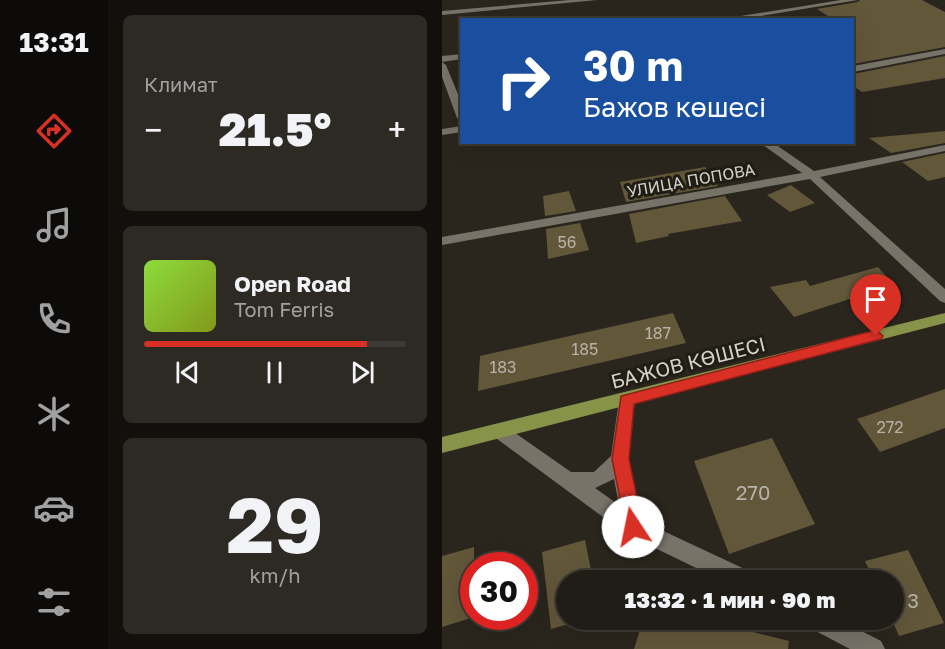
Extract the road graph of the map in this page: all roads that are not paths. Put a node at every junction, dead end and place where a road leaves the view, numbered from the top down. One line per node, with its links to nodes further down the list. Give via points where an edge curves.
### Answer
1 (594, 0): 3 (street)
2 (855, 0): 4 (street)
3 (442, 13)
4 (733, 18)
5 (944, 51): 9 (street)
6 (460, 56): 7 (street)
7 (442, 59)
8 (442, 65): 10 (street)
9 (854, 69)
10 (460, 113)
11 (460, 129): 12 (street)
12 (442, 132)
13 (767, 144): 15 (street)
14 (944, 148): 15 (street, УЛИЦА ПОПОВА)
15 (812, 175): 16 (street, УЛИЦА ПОПОВА); 17 (street)
16 (442, 241)
17 (944, 298)
18 (944, 318): 19 (main road, БАЖОВ КӨШЕСІ)
19 (627, 400): 20 (main road, БАЖОВ КӨШЕСІ); 22 (street)
20 (499, 431): 21 (main road, БАЖОВ КӨШЕСІ); 23 (street)
21 (442, 445)
22 (620, 459): 23 (street, via 597,481); 24 (street)
23 (569, 479): 24 (street)
24 (633, 527): 25 (street)
25 (722, 570)
26 (837, 630): 27 (street)
27 (873, 649)

